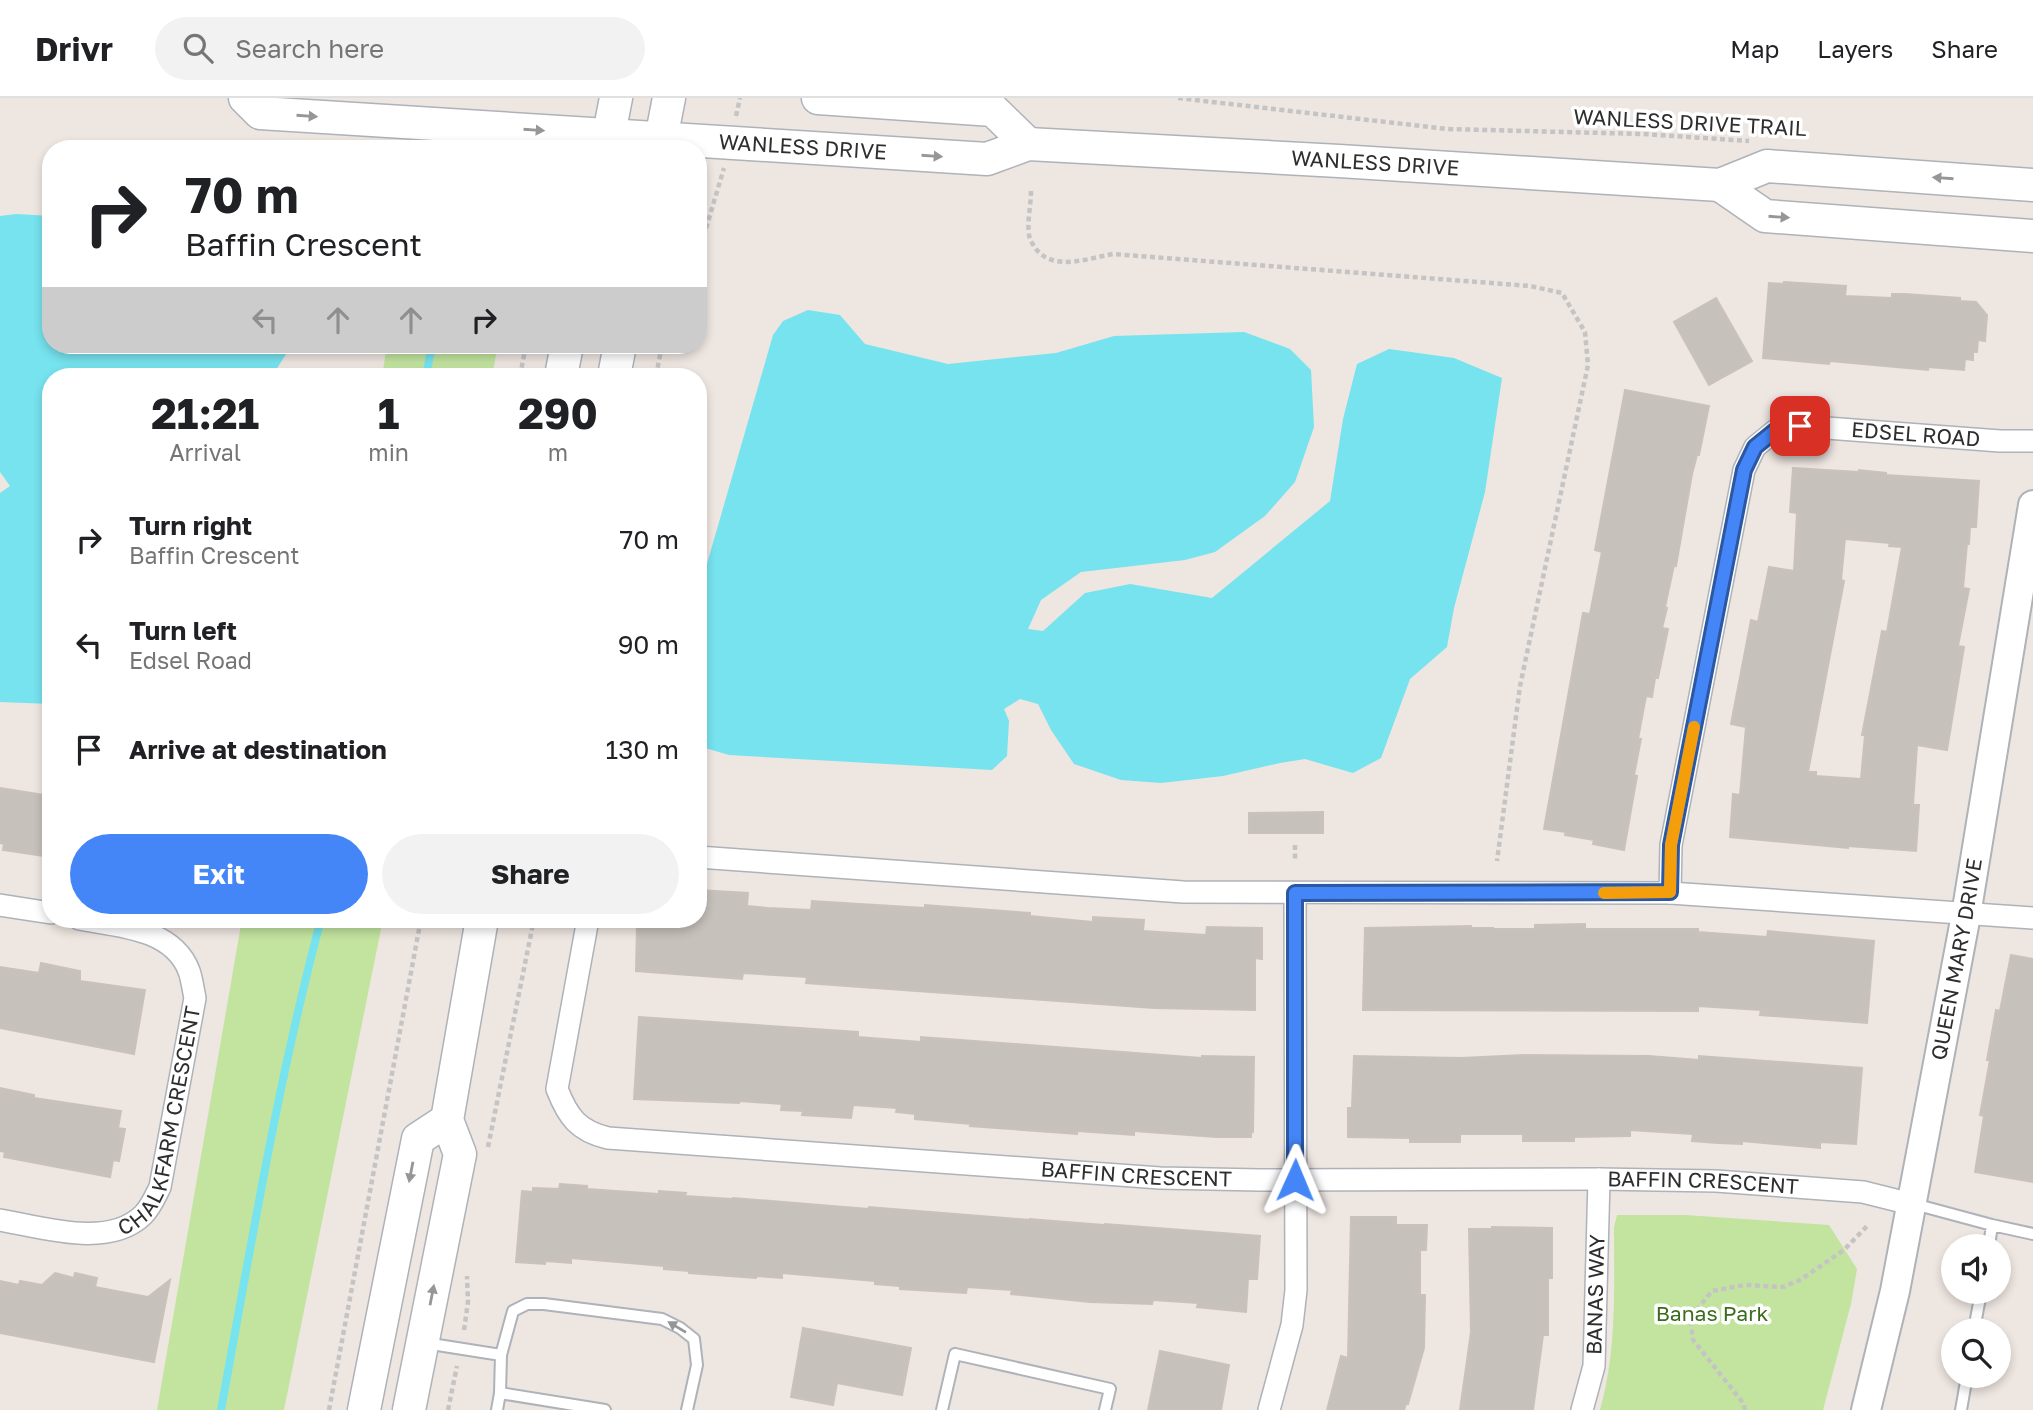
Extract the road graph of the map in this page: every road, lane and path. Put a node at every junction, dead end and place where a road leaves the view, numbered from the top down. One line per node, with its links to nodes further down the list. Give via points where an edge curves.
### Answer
1 (245, 98): 6 (main road, WANLESS DRIVE, one-way to 6, via 260,113)
2 (616, 98): 7 (main road)
3 (669, 98): 8 (main road)
4 (818, 98): 10 (main road, via 993,110)
5 (1178, 98): 9 (path, WANLESS DRIVE TRAIL, via 1447,129)
6 (583, 140)
7 (607, 140)
8 (661, 140)
9 (1752, 141)
10 (1028, 144): 11 (main road, WANLESS DRIVE, one-way to 10, via 987,159); 13 (main road, WANLESS DRIVE)
11 (707, 145)
12 (722, 177): 16 (path)
13 (1720, 185): 14 (main road, WANLESS DRIVE, one-way to 13, via 1767,166); 17 (main road, one-way to 17, via 1765,216)
14 (2033, 185)
15 (1031, 191): 23 (path, via 1029,236 1041,255 1052,261 1113,254 1530,286 1562,293 1585,332 1588,365 1520,687)
16 (707, 226)
17 (2033, 236)
18 (2033, 441): 24 (street, EDSEL ROAD, via 1800,426 1776,430 1755,447 1744,470 1671,845)
19 (2033, 505): 28 (street, QUEEN MARY DRIVE)
20 (1295, 845): 22 (path)
21 (707, 858): 25 (street, via 1183,892)
22 (1295, 861)
23 (1497, 861)
24 (1670, 892): 25 (street); 28 (street)
25 (1295, 893): 36 (street)
26 (0, 905): 27 (street)
27 (42, 912)
28 (1966, 915): 29 (street); 37 (street, QUEEN MARY DRIVE)
29 (2033, 918)
30 (124, 928): 38 (street, CHALKFARM CRESCENT, via 149,933 177,952 188,969 195,998 160,1187 148,1208 132,1224 116,1231 64,1231)
31 (419, 928): 48 (path)
32 (480, 928): 34 (main road)
33 (586, 928): 36 (street, BAFFIN CRESCENT, via 557,1089 565,1109 594,1135 1160,1178)
34 (447, 1120): 43 (main road, one-way to 34, via 460,1154); 49 (main road, one-way to 49, via 418,1139)
35 (1599, 1179): 36 (street, BAFFIN CRESCENT); 37 (street, BAFFIN CRESCENT, via 1716,1181 1863,1192); 57 (street, BANAS WAY, via 1594,1366)
36 (1295, 1180): 56 (street, via 1296,1290 1292,1325)
37 (1911, 1203): 40 (lane); 59 (street, QUEEN MARY DRIVE, via 1889,1323)
38 (0, 1220)
39 (1868, 1224): 58 (path, via 1844,1250 1800,1280 1783,1287 1745,1285 1712,1292 1699,1307 1691,1323 1693,1340)
40 (1992, 1225): 41 (lane); 42 (lane)
41 (1991, 1234)
42 (2033, 1234)
43 (422, 1342): 44 (lane); 50 (main road)
44 (501, 1355): 46 (lane); 53 (lane, one-way to 44, via 697,1365 694,1339 662,1319 527,1304 513,1311)
45 (1965, 1388): 60 (lane)
46 (500, 1393): 47 (lane); 51 (lane)
47 (583, 1409): 52 (lane)
48 (329, 1410)
49 (364, 1410)
50 (409, 1410)
51 (498, 1410)
52 (605, 1410)
53 (687, 1410)
54 (942, 1410): 55 (lane, via 955,1354 1110,1388)
55 (1105, 1410)
56 (1269, 1410)
57 (1582, 1410)
58 (1745, 1410)
59 (1866, 1410)
60 (1961, 1410)

